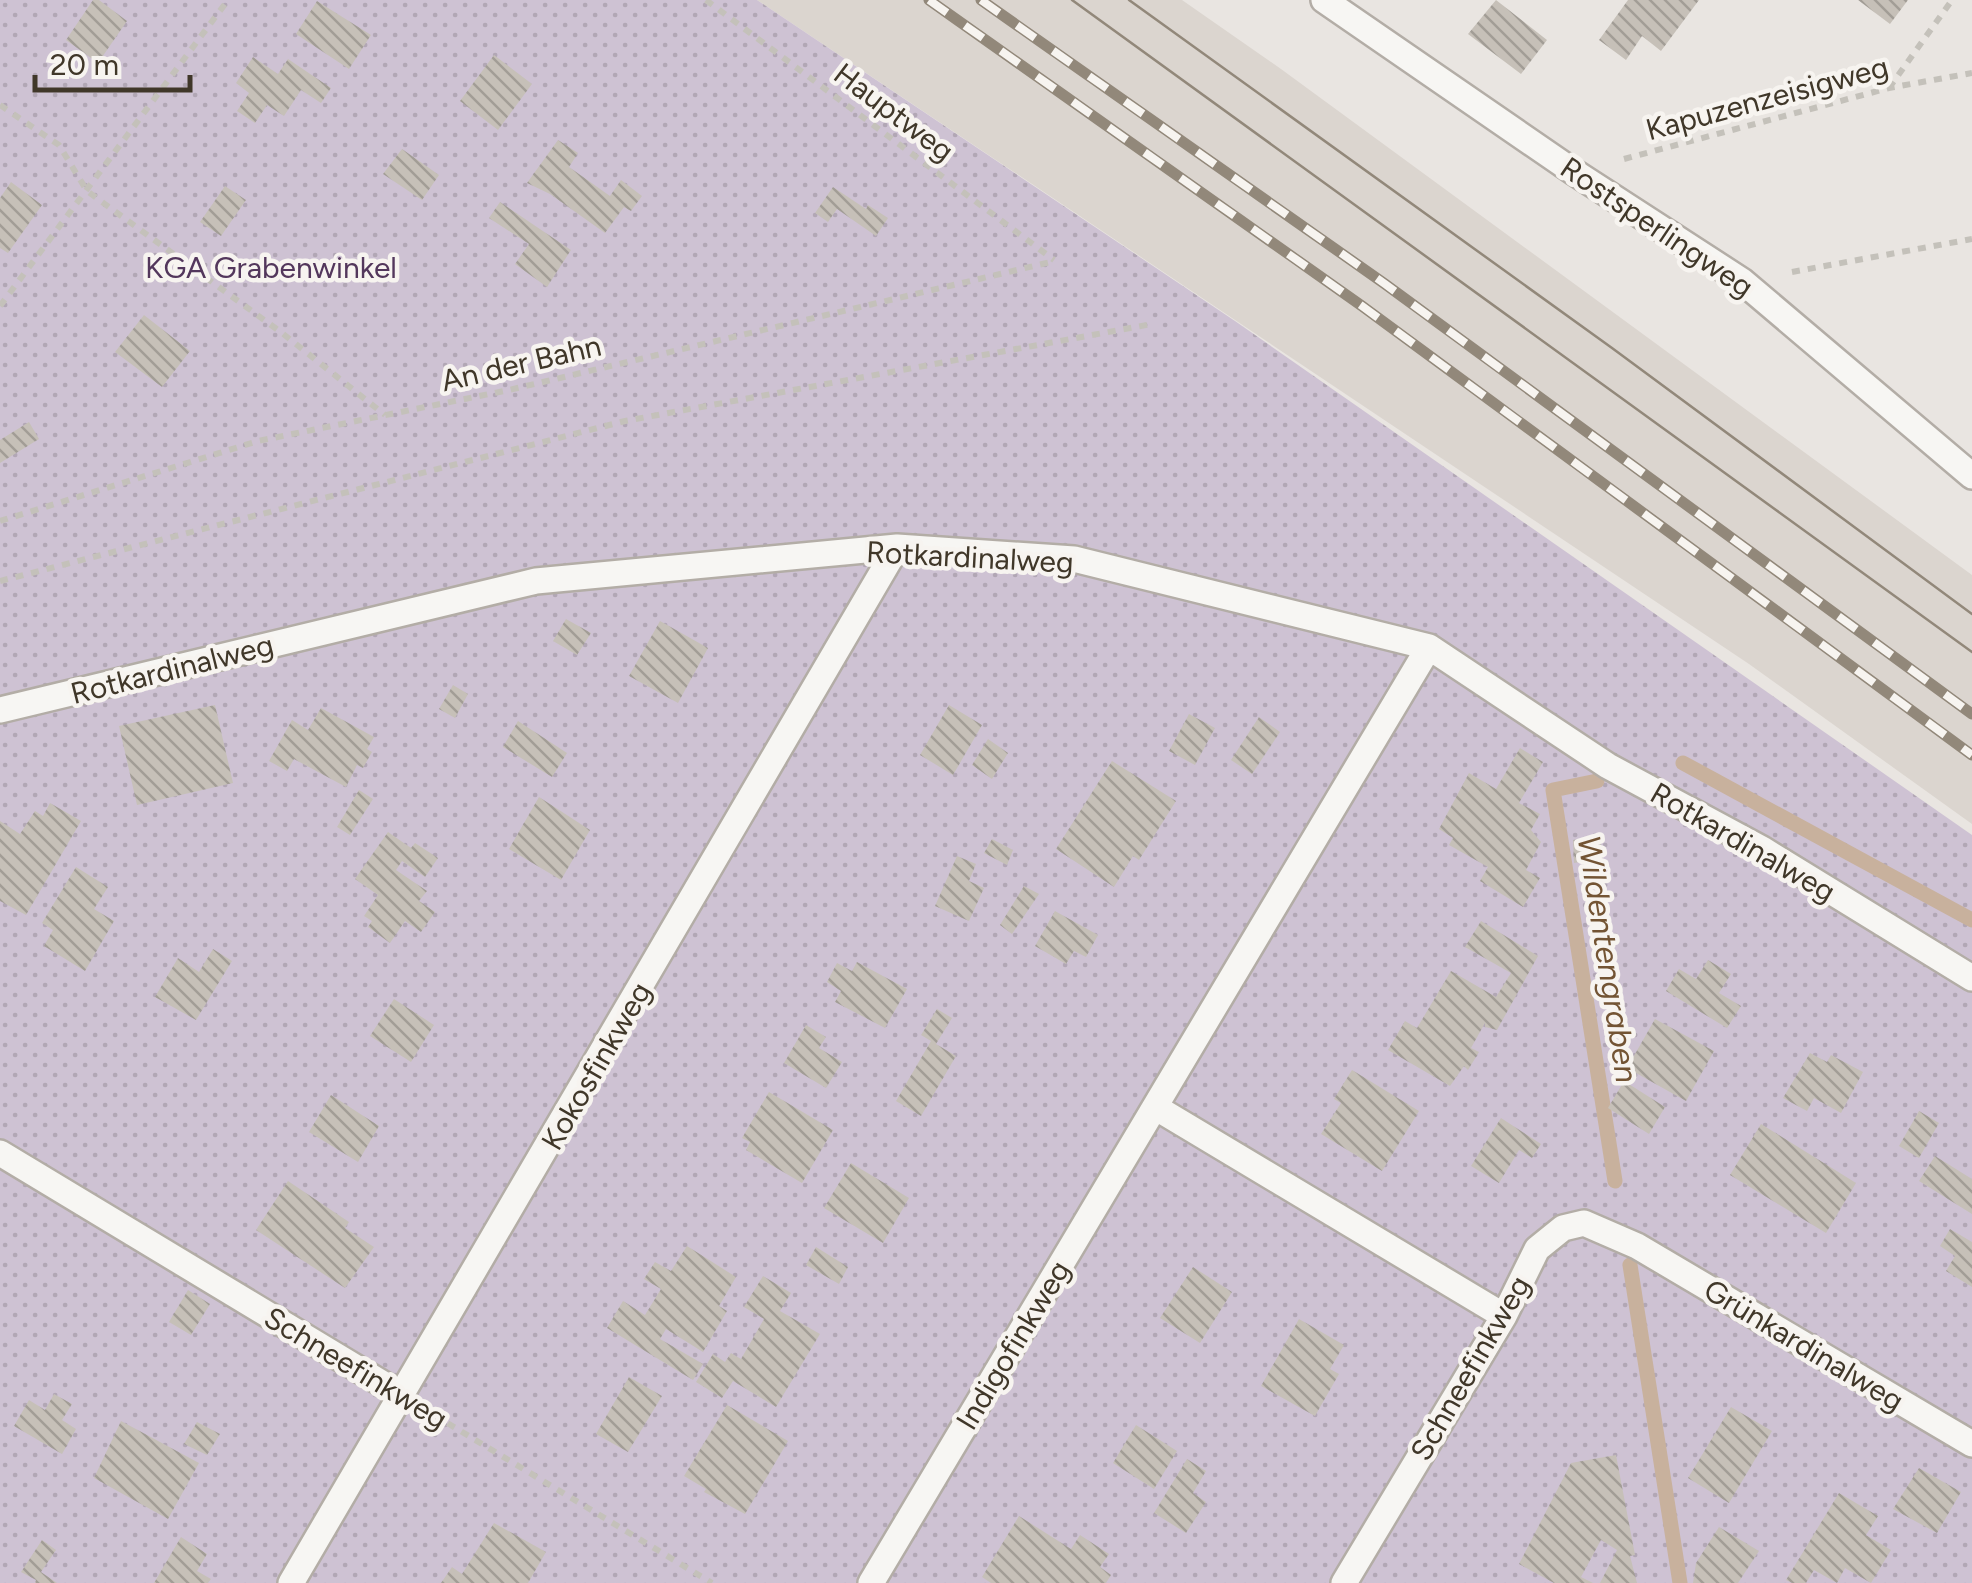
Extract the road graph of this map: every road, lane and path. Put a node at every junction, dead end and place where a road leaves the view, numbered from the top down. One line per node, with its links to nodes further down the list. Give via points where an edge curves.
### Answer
1 (228, 0): 9 (path)
2 (706, 0): 11 (path, Hauptweg)
3 (1324, 0): 8 (lane, Rostsperlingweg)
4 (1952, 0): 6 (path)
5 (1972, 73): 6 (path, Kapuzenzeisigweg)
6 (1889, 88): 8 (path, Kapuzenzeisigweg)
7 (0, 104): 9 (path, via 59,144)
8 (1574, 172): 12 (lane, Rostsperlingweg)
9 (87, 190): 13 (path); 15 (path)
10 (1972, 240): 12 (path)
11 (1055, 261): 15 (path, An der Bahn)
12 (1742, 281): 16 (lane, Rostsperlingweg)
13 (0, 306)
14 (1152, 324): 19 (path, via 625,421)
15 (386, 416): 17 (path, An der Bahn, via 258,442)
16 (1972, 476)
17 (0, 521)
18 (897, 547): 20 (lane, Rotkardinalweg, via 1074,559); 21 (lane, Rotkardinalweg, via 536,581); 27 (lane, Kokosfinkweg)
19 (0, 581)
20 (1430, 647): 22 (lane, Rotkardinalweg, via 1608,766 1762,849); 23 (lane, Indigofinkweg)
21 (0, 710)
22 (1972, 978)
23 (1156, 1107): 26 (lane); 31 (lane, Indigofinkweg)
24 (0, 1153): 27 (lane, Schneefinkweg)
25 (1637, 1246): 26 (lane, Schneefinkweg, via 1584,1223 1564,1228 1536,1250); 28 (lane, Grünkardinalweg)
26 (1504, 1316): 32 (lane, Schneefinkweg)
27 (403, 1396): 29 (lane, Kokosfinkweg); 30 (path, Schneefinkweg)
28 (1972, 1444)
29 (291, 1583)
30 (712, 1583)
31 (871, 1583)
32 (1344, 1583)

